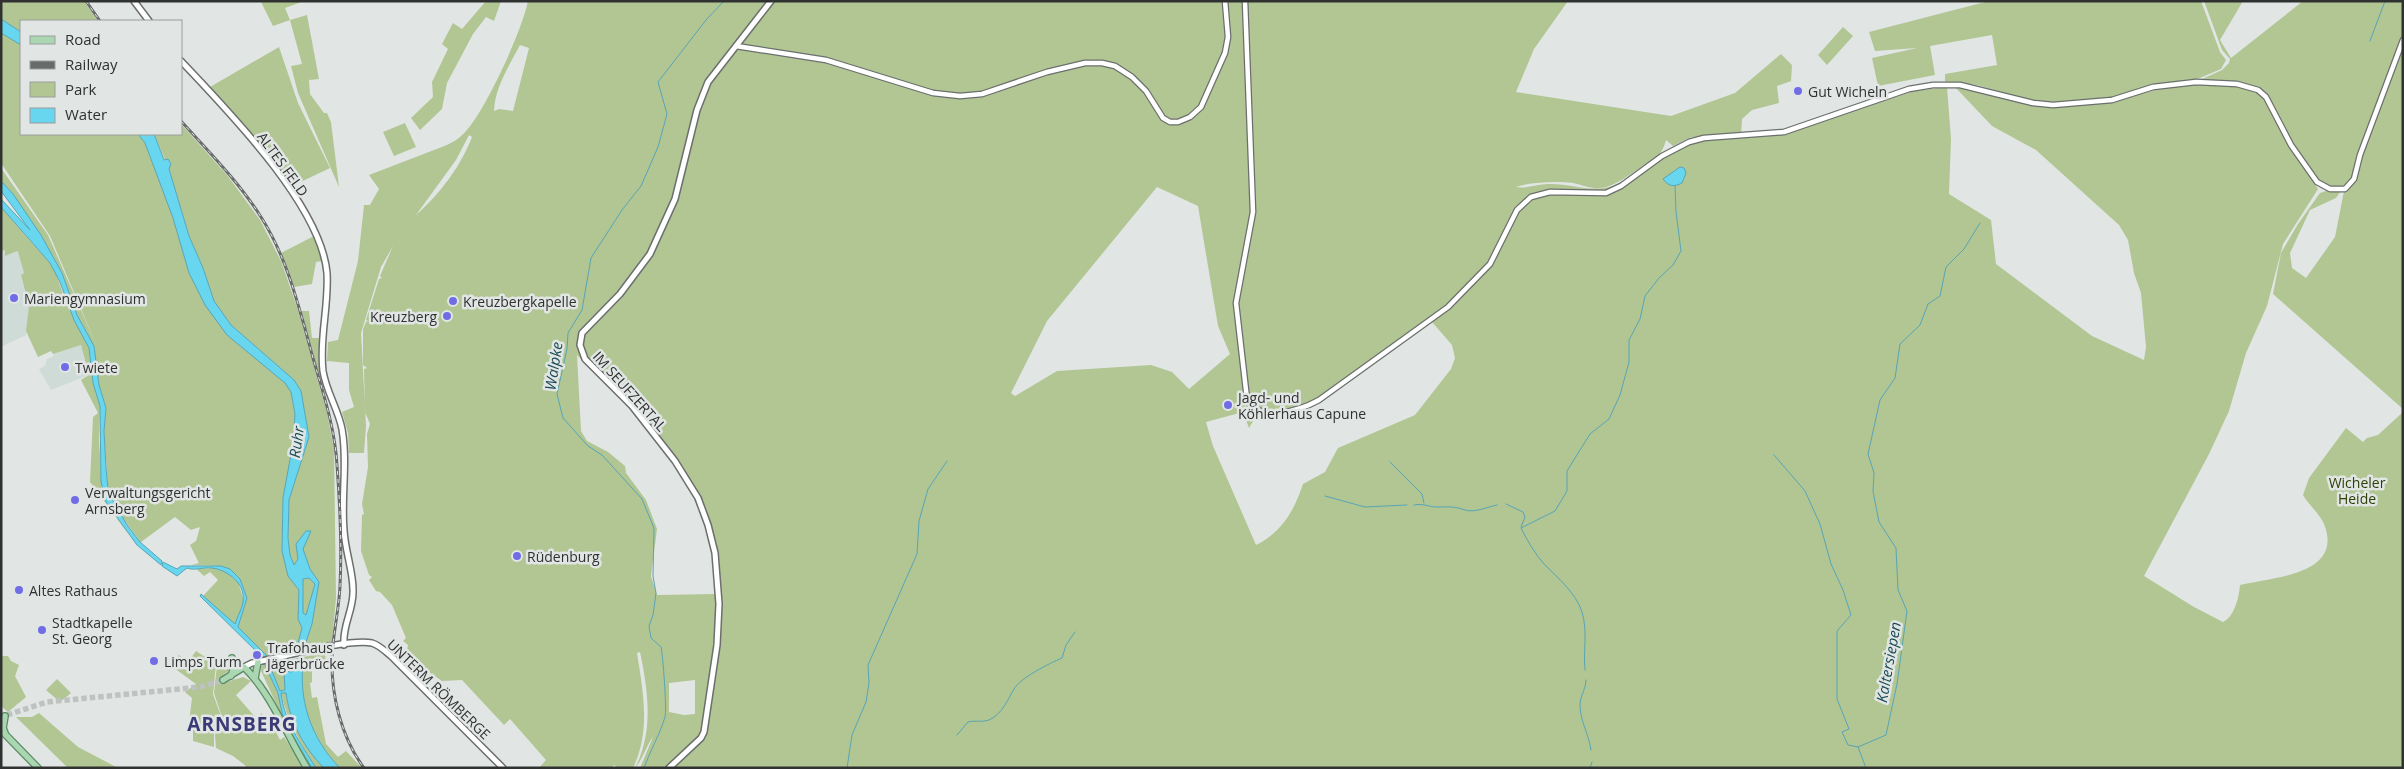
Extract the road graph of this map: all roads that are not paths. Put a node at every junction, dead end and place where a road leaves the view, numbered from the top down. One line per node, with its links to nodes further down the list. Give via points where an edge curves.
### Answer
1 (134, 1): 5 (main road)
2 (771, 1): 7 (main road, IM SEUFZERTAL)
3 (1225, 1): 7 (street, via 1228,37 1225,52 1201,107 1190,118 1178,122 1163,118 1146,91 1132,77 1115,66 1102,63 1079,64 982,94 960,96 933,93 826,60)
4 (1245, 1): 6 (street, via 1253,212 1236,303 1246,394 1252,406 1262,412 1298,409 1320,400 1448,307 1490,264 1510,222 1527,199 1550,192 1595,194 1611,191 1662,156 1689,142 1784,132 1883,97 1933,85 1960,85 2053,105 2112,100 2171,84 2226,82 2248,86 2262,93 2287,139 2314,178 2322,186 2338,190 2354,179)
5 (147, 20)
6 (2403, 40)
7 (736, 46): 21 (main road, IM SEUFZERTAL, via 715,71 702,96 675,199 650,254 620,294 582,333 580,344 586,359 645,421 688,481 705,514 715,553 718,624 704,732)
8 (182, 62): 9 (main road, ALTES FELD, via 264,154 317,238 326,272 323,369 342,430 344,530 354,589 352,609 343,631)
9 (344, 645): 11 (main road, UNTERM RÖMBERGE); 20 (main road, UNTERM RÖMBERGE, via 369,642 384,649)
10 (232, 658): 13 (main road)
11 (260, 662): 12 (main road, UNTERM RÖMBERGE); 14 (main road)
12 (244, 667): 13 (main road); 14 (main road)
13 (231, 676): 15 (main road)
14 (255, 678): 19 (main road)
15 (224, 680)
16 (5, 716): 17 (main road)
17 (3, 732): 18 (main road)
18 (38, 768)
19 (307, 768)
20 (503, 768)
21 (669, 768)

